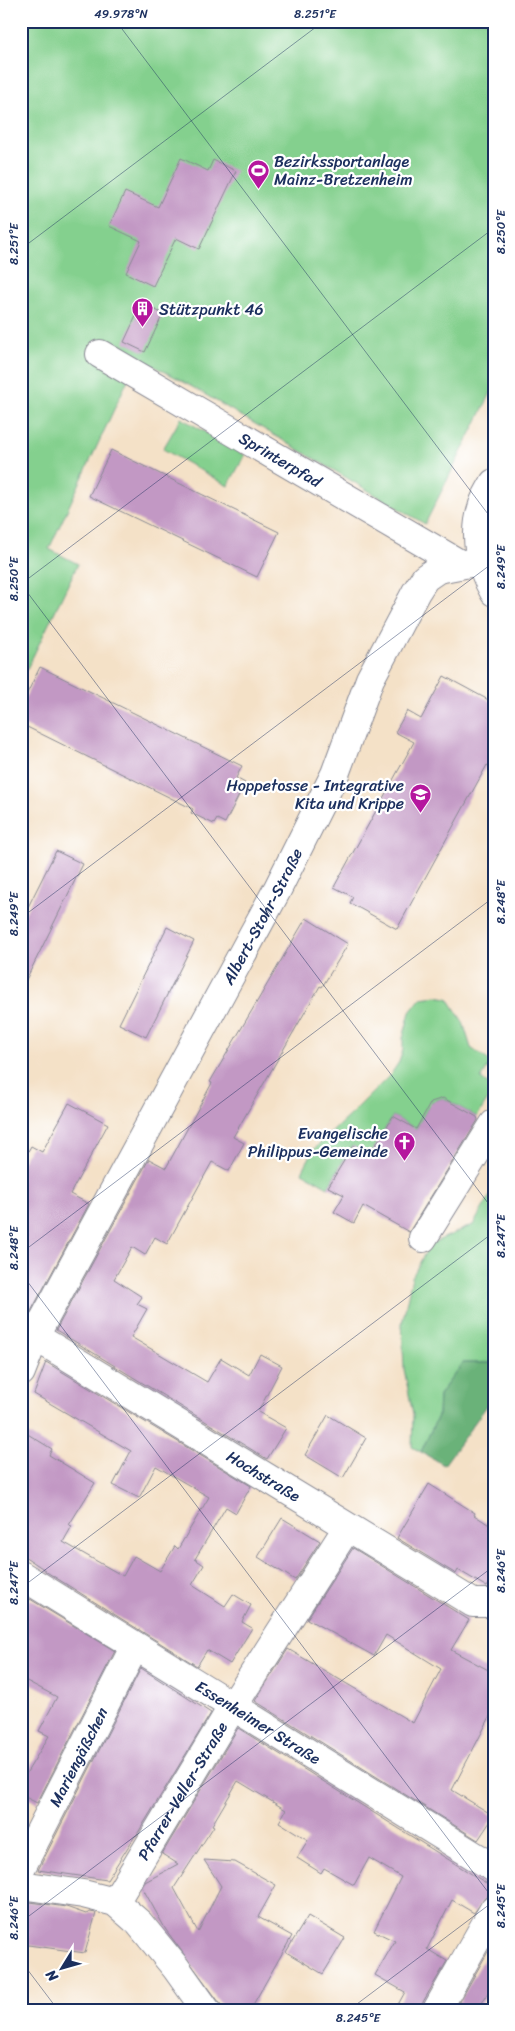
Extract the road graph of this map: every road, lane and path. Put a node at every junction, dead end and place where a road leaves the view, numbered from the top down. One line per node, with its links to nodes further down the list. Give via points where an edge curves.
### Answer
1 (100, 354): 3 (street, Sprinterpfad)
2 (494, 483): 3 (street, via 482,508 478,544)
3 (470, 563): 4 (street); 7 (street, Albert-Stohr-Straße, via 438,569 425,578 416,592 370,679 335,774 267,908)
4 (494, 592)
5 (494, 1124): 6 (street)
6 (423, 1238)
7 (28, 1332): 8 (street, Albert-Stohr-Straße); 9 (street, Hochstraße)
8 (21, 1372)
9 (348, 1528): 11 (street, Hochstraße, via 473,1603); 13 (street, Pfarrer-Veller-Straße)
10 (21, 1575): 12 (street, Essenheimer Straße)
11 (492, 1600)
12 (135, 1646): 13 (street, Essenheimer Straße); 14 (street, Mariengäßchen)
13 (233, 1706): 15 (street, Essenheimer Straße); 17 (street, Pfarrer-Veller-Straße)
14 (21, 1868)
15 (494, 1868)
16 (21, 1886): 17 (street, via 83,1894)
17 (115, 1902): 19 (street, via 139,1923)
18 (494, 1909): 20 (street)
19 (206, 2010)
20 (437, 2010)

